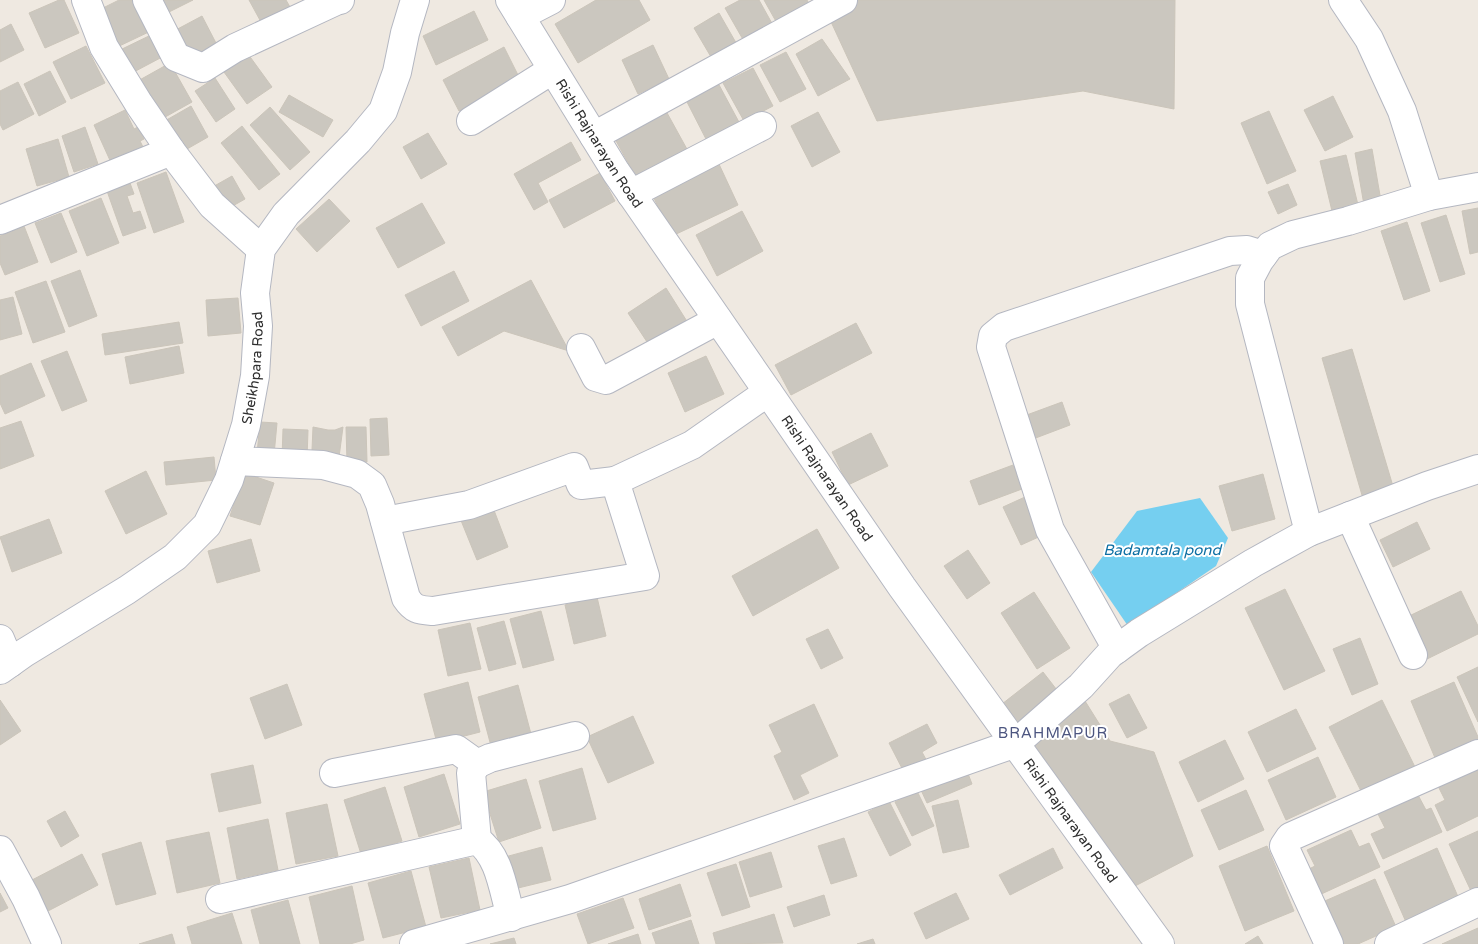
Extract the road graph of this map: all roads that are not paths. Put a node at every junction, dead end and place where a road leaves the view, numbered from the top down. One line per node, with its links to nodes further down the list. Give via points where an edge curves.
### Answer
1 (86, 0): 13 (street, via 104,47)
2 (147, 0): 3 (street, via 176,57 202,68 236,48)
3 (340, 0)
4 (415, 0): 18 (street, Sheikhpara Road, via 397,72 383,111 286,214)
5 (551, 0): 8 (street)
6 (843, 0): 12 (street)
7 (1343, 0): 16 (street, via 1369,39 1402,111)
8 (515, 8): 9 (street, Rishi Rajnarayan Road)
9 (552, 70): 10 (street); 12 (street, Rishi Rajnarayan Road)
10 (471, 121)
11 (762, 126): 15 (street)
12 (594, 136): 15 (street, Rishi Rajnarayan Road)
13 (171, 151): 17 (street); 18 (street, via 212,205)
14 (1478, 187): 16 (street)
15 (632, 194): 20 (street, Rishi Rajnarayan Road)
16 (1430, 196): 19 (street, via 1293,235 1270,246)
17 (0, 220)
18 (262, 249): 23 (street, Sheikhpara Road, via 255,293 258,326 255,376)
19 (1264, 255): 28 (street, via 1250,278 1250,304); 29 (street, via 1247,250 1230,251 1004,327 994,336 991,347 1050,530)
20 (718, 320): 21 (street, via 606,380 596,377); 22 (street, Rishi Rajnarayan Road)
21 (581, 348)
22 (768, 392): 25 (street, via 692,445); 33 (street, Rishi Rajnarayan Road, via 902,587)
23 (235, 461): 27 (street, via 323,465 357,474 372,485); 31 (street, Sheikhpara Road, via 207,525 175,557 127,590)
24 (1478, 469): 26 (street)
25 (615, 481): 27 (street, via 581,485 574,467 468,505); 27 (street, via 645,576 432,611 419,610 406,598)
26 (1350, 516): 28 (street); 30 (street)
27 (385, 521)
28 (1309, 532): 29 (street)
29 (1117, 649): 33 (street, via 1081,686)
30 (1414, 654)
31 (3, 657)
32 (576, 736): 35 (street)
33 (1016, 743): 41 (street, via 580,896); 44 (street, Rishi Rajnarayan Road)
34 (1478, 754): 45 (street, via 1290,837 1284,846)
35 (477, 764): 36 (street, via 456,749); 37 (street, via 471,773)
36 (334, 773)
37 (477, 840): 39 (street); 41 (street, via 493,856)
38 (0, 850): 43 (street)
39 (220, 899)
40 (1478, 902): 46 (street)
41 (511, 916): 42 (street)
42 (423, 943)
43 (47, 944)
44 (1160, 944)
45 (1329, 944)
46 (1389, 944)

